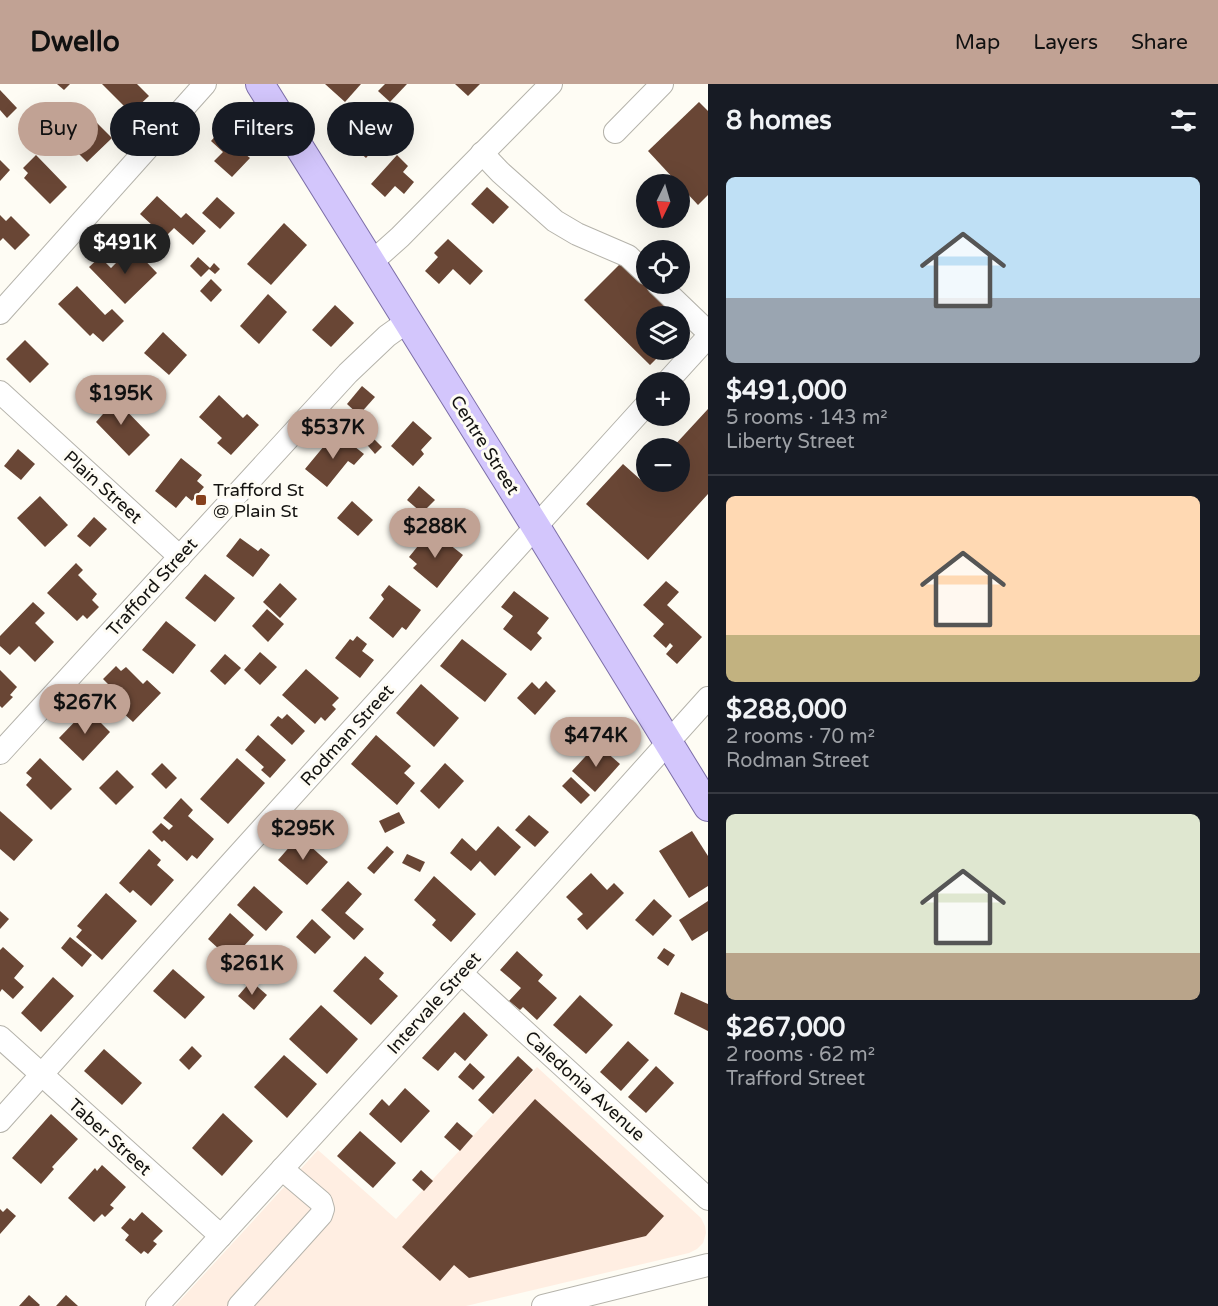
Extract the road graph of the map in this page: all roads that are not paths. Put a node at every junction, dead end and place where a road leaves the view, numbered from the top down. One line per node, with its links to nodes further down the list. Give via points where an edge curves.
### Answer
1 (205, 84): 10 (street)
2 (260, 84): 7 (main road, Centre Street)
3 (550, 84): 6 (street)
4 (662, 84): 5 (street)
5 (615, 132)
6 (482, 153): 7 (street); 8 (street, via 555,221 623,253)
7 (372, 262): 11 (main road, Centre Street)
8 (636, 264)
9 (668, 294): 12 (street)
10 (0, 313)
11 (408, 321): 17 (main road, Centre Street); 18 (street, Trafford Street, via 348,373)
12 (708, 332)
13 (708, 337): 14 (street)
14 (676, 372)
15 (0, 392): 18 (street, Plain Street)
16 (636, 416): 17 (street, Rodman Street)
17 (536, 527): 20 (main road, Centre Street); 25 (street, Rodman Street)
18 (180, 557): 21 (street, Trafford Street)
19 (708, 698): 20 (street, Intervale Street)
20 (668, 743): 22 (main road, Centre Street); 23 (street, Intervale Street)
21 (0, 753)
22 (708, 807)
23 (461, 973): 27 (street, Intervale Street); 28 (street, Caledonia Avenue)
24 (0, 1037): 25 (street, Taber Street)
25 (42, 1075): 26 (street, Rodman Street); 29 (street, Taber Street)
26 (0, 1120)
27 (282, 1169): 29 (street, Intervale Street); 32 (street, via 321,1202 323,1209)
28 (708, 1199)
29 (221, 1236): 31 (street, Intervale Street)
30 (708, 1265): 33 (street)
31 (157, 1306)
32 (239, 1306)
33 (543, 1306)

